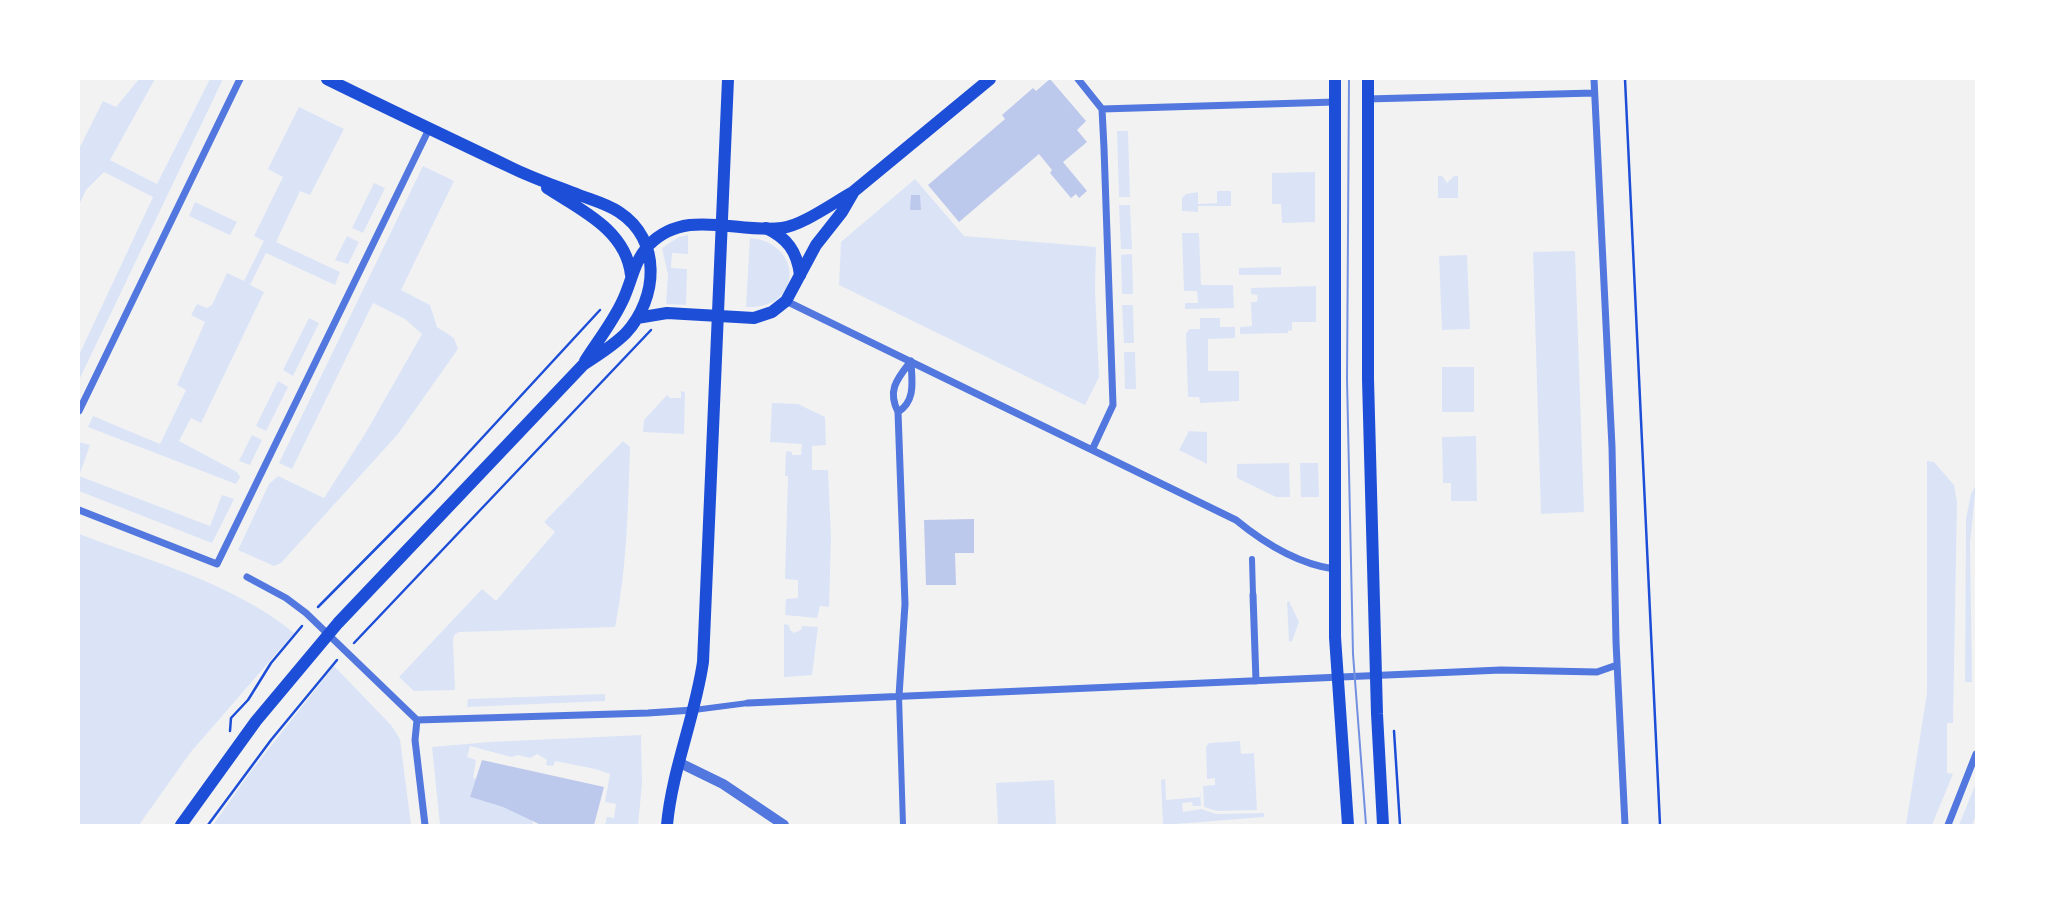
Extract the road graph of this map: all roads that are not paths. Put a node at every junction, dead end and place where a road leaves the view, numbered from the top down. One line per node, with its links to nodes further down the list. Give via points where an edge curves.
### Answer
1 (240, 79): 26 (street)
2 (327, 79): 13 (main road)
3 (728, 79): 16 (main road)
4 (990, 79): 15 (main road)
5 (1078, 79): 12 (street)
6 (1335, 79): 11 (main road)
7 (1368, 79): 10 (main road)
8 (1594, 79): 9 (street)
9 (1594, 93): 10 (street); 35 (street, via 1612,447)
10 (1367, 99): 36 (main road, via 1368,379)
11 (1335, 102): 12 (street); 31 (main road)
12 (1102, 109): 28 (street, via 1113,405)
13 (429, 129): 14 (main road); 29 (street, via 217,565)
14 (529, 176): 18 (main road, via 613,208 631,222); 19 (main road, via 613,234 628,258)
15 (853, 192): 17 (main road, via 795,225); 20 (main road)
16 (721, 225): 17 (main road); 18 (main road, via 679,226); 22 (main road)
17 (766, 228): 20 (main road, via 793,249)
18 (648, 247): 19 (main road); 23 (main road, via 651,281)
19 (631, 275): 25 (main road, via 621,305)
20 (800, 275): 21 (main road)
21 (786, 300): 22 (main road, via 772,312 754,318); 24 (street)
22 (717, 316): 23 (main road, via 667,313); 41 (main road, via 703,662)
23 (637, 318): 25 (main road, via 614,344)
24 (911, 362): 27 (street, via 912,391 906,407); 27 (street, via 895,382 892,401); 28 (street)
25 (583, 365): 34 (main road)
26 (79, 411)
27 (898, 412): 39 (street, via 905,604)
28 (1092, 450): 31 (street, via 1236,520 1255,536 1314,566)
29 (79, 510)
30 (1252, 559): 33 (street)
31 (1334, 569): 37 (main road)
32 (247, 577): 34 (street, via 286,598)
33 (1253, 595): 38 (street)
34 (329, 634): 42 (street); 45 (main road, via 256,721)
35 (1617, 665): 36 (street, via 1597,673 1501,670); 52 (street)
36 (1377, 676): 37 (street); 51 (main road)
37 (1337, 679): 38 (street); 50 (main road)
38 (1256, 681): 39 (street)
39 (899, 696): 40 (street); 49 (street)
40 (748, 703): 41 (street)
41 (693, 710): 42 (street); 44 (main road)
42 (417, 720): 46 (street, via 415,740)
43 (1976, 754): 53 (street)
44 (680, 762): 47 (main road); 48 (street)
45 (181, 825)
46 (425, 825)
47 (667, 825)
48 (784, 825)
49 (903, 825)
50 (1348, 825)
51 (1383, 825)
52 (1625, 825)
53 (1948, 825)

